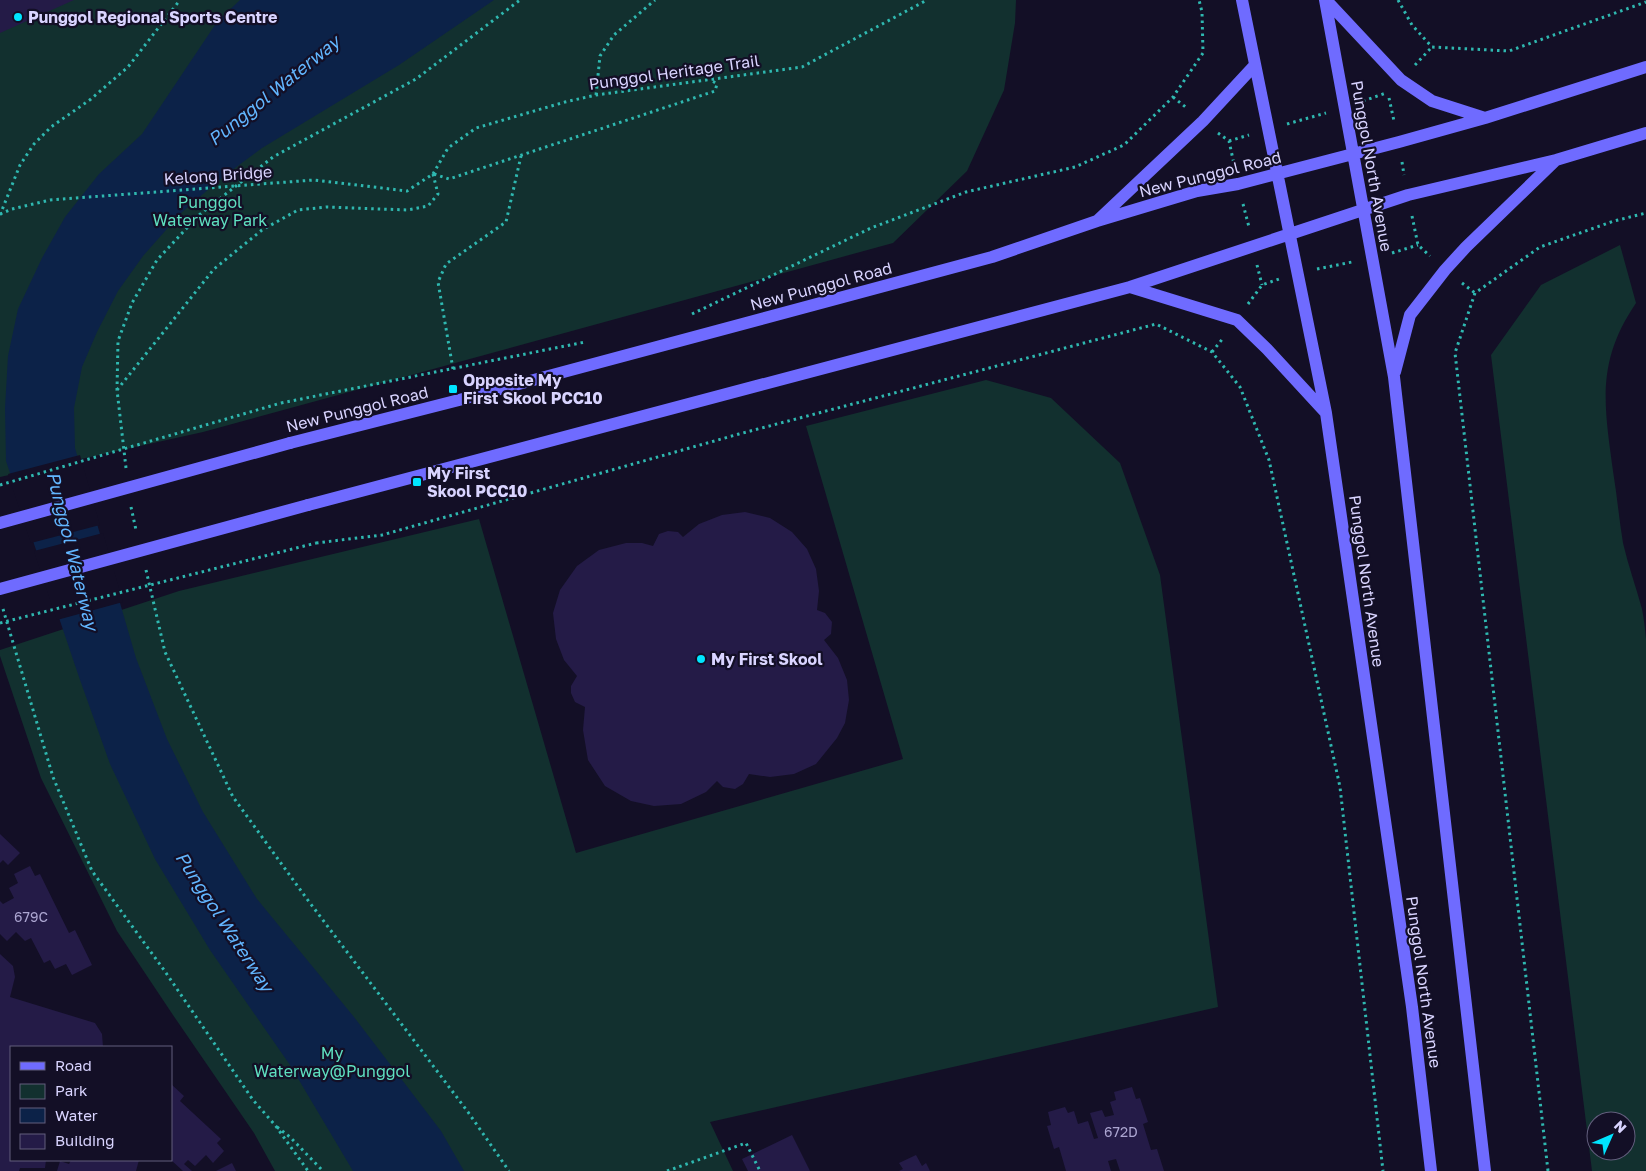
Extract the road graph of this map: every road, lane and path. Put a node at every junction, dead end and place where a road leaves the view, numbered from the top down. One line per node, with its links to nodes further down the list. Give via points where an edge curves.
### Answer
1 (180, 0): 28 (path, via 128,67 34,144 20,165)
2 (520, 0): 39 (path, via 416,80 274,157 199,215 157,260 132,303 118,341)
3 (656, 0): 13 (path, via 614,35 600,56)
4 (927, 0): 12 (path, Punggol Heritage Trail, via 802,67)
5 (1199, 0): 35 (path, via 1203,53 1173,97 1124,145 1075,167 966,192 871,228)
6 (1242, 0): 10 (main road, Punggol North Avenue)
7 (1326, 0): 14 (main road, Punggol North Avenue); 15 (main road, via 1401,80 1432,101)
8 (1398, 0): 9 (path, via 1412,25 1432,48 1509,51)
9 (1646, 2)
10 (1254, 66): 16 (main road, Punggol North Avenue); 29 (main road, via 1203,121)
11 (1646, 67): 15 (main road, New Punggol Road)
12 (710, 79): 13 (path, Punggol Heritage Trail); 20 (path, via 717,84 715,91)
13 (596, 95): 22 (path, Punggol Heritage Trail, via 476,128 448,148)
14 (1345, 107): 16 (path); 18 (path, via 1388,93); 19 (main road, Punggol North Avenue)
15 (1485, 118): 18 (main road, New Punggol Road)
16 (1268, 130): 23 (main road, Punggol North Avenue); 24 (path, via 1229,141)
17 (1646, 133): 21 (main road)
18 (1399, 142): 19 (main road, New Punggol Road); 25 (path)
19 (1353, 154): 23 (main road, New Punggol Road); 26 (main road, Punggol North Avenue)
20 (521, 156): 22 (path, via 449,179); 37 (path, via 506,222 446,264 438,282)
21 (1556, 160): 25 (main road); 38 (main road, via 1460,253 1410,315)
22 (433, 174): 28 (path, Kelong Bridge, bridge, via 407,191 314,180 50,200); 39 (path, via 438,194 428,206 408,210 326,207 298,210 262,230 214,269)
23 (1277, 174): 24 (main road, New Punggol Road); 30 (main road, Punggol North Avenue)
24 (1238, 184): 29 (main road, New Punggol Road, via 1197,191); 31 (path)
25 (1408, 195): 26 (main road); 32 (path, via 1418,245)
26 (1363, 211): 30 (main road); 32 (main road, Punggol North Avenue)
27 (1646, 213): 59 (path, via 1540,247 1475,293 1455,353)
28 (0, 214)
29 (1097, 222): 44 (main road, New Punggol Road, bridge, via 992,257)
30 (1289, 235): 31 (main road); 33 (main road, Punggol North Avenue)
31 (1253, 246): 33 (path, via 1262,285); 34 (main road)
32 (1372, 258): 33 (path); 38 (main road, Punggol North Avenue)
33 (1297, 273): 40 (main road, Punggol North Avenue)
34 (1130, 287): 40 (main road, via 1236,320 1268,349); 47 (main road, bridge)
35 (686, 317)
36 (590, 341): 37 (path)
37 (453, 369): 42 (path, bridge, via 281,403)
38 (1394, 377): 58 (main road, Punggol North Avenue)
39 (117, 390): 41 (path)
40 (1326, 413): 57 (main road, Punggol North Avenue, via 1412,1007)
41 (127, 474)
42 (0, 485)
43 (131, 502): 45 (path)
44 (0, 523)
45 (136, 530)
46 (145, 568): 53 (path, via 165,652 233,797)
47 (0, 589)
48 (3, 608): 50 (path, via 53,777 92,871 253,1100)
49 (0, 624): 56 (path, bridge, via 316,543 382,535 738,434 1156,324 1212,352 1240,387 1269,460 1340,787)
50 (275, 1125): 51 (path); 52 (path)
51 (308, 1171)
52 (323, 1171)
53 (509, 1171)
54 (667, 1171): 55 (path, via 746,1143)
55 (760, 1171)
56 (1383, 1171)
57 (1431, 1171)
58 (1485, 1171)
59 (1548, 1171)

